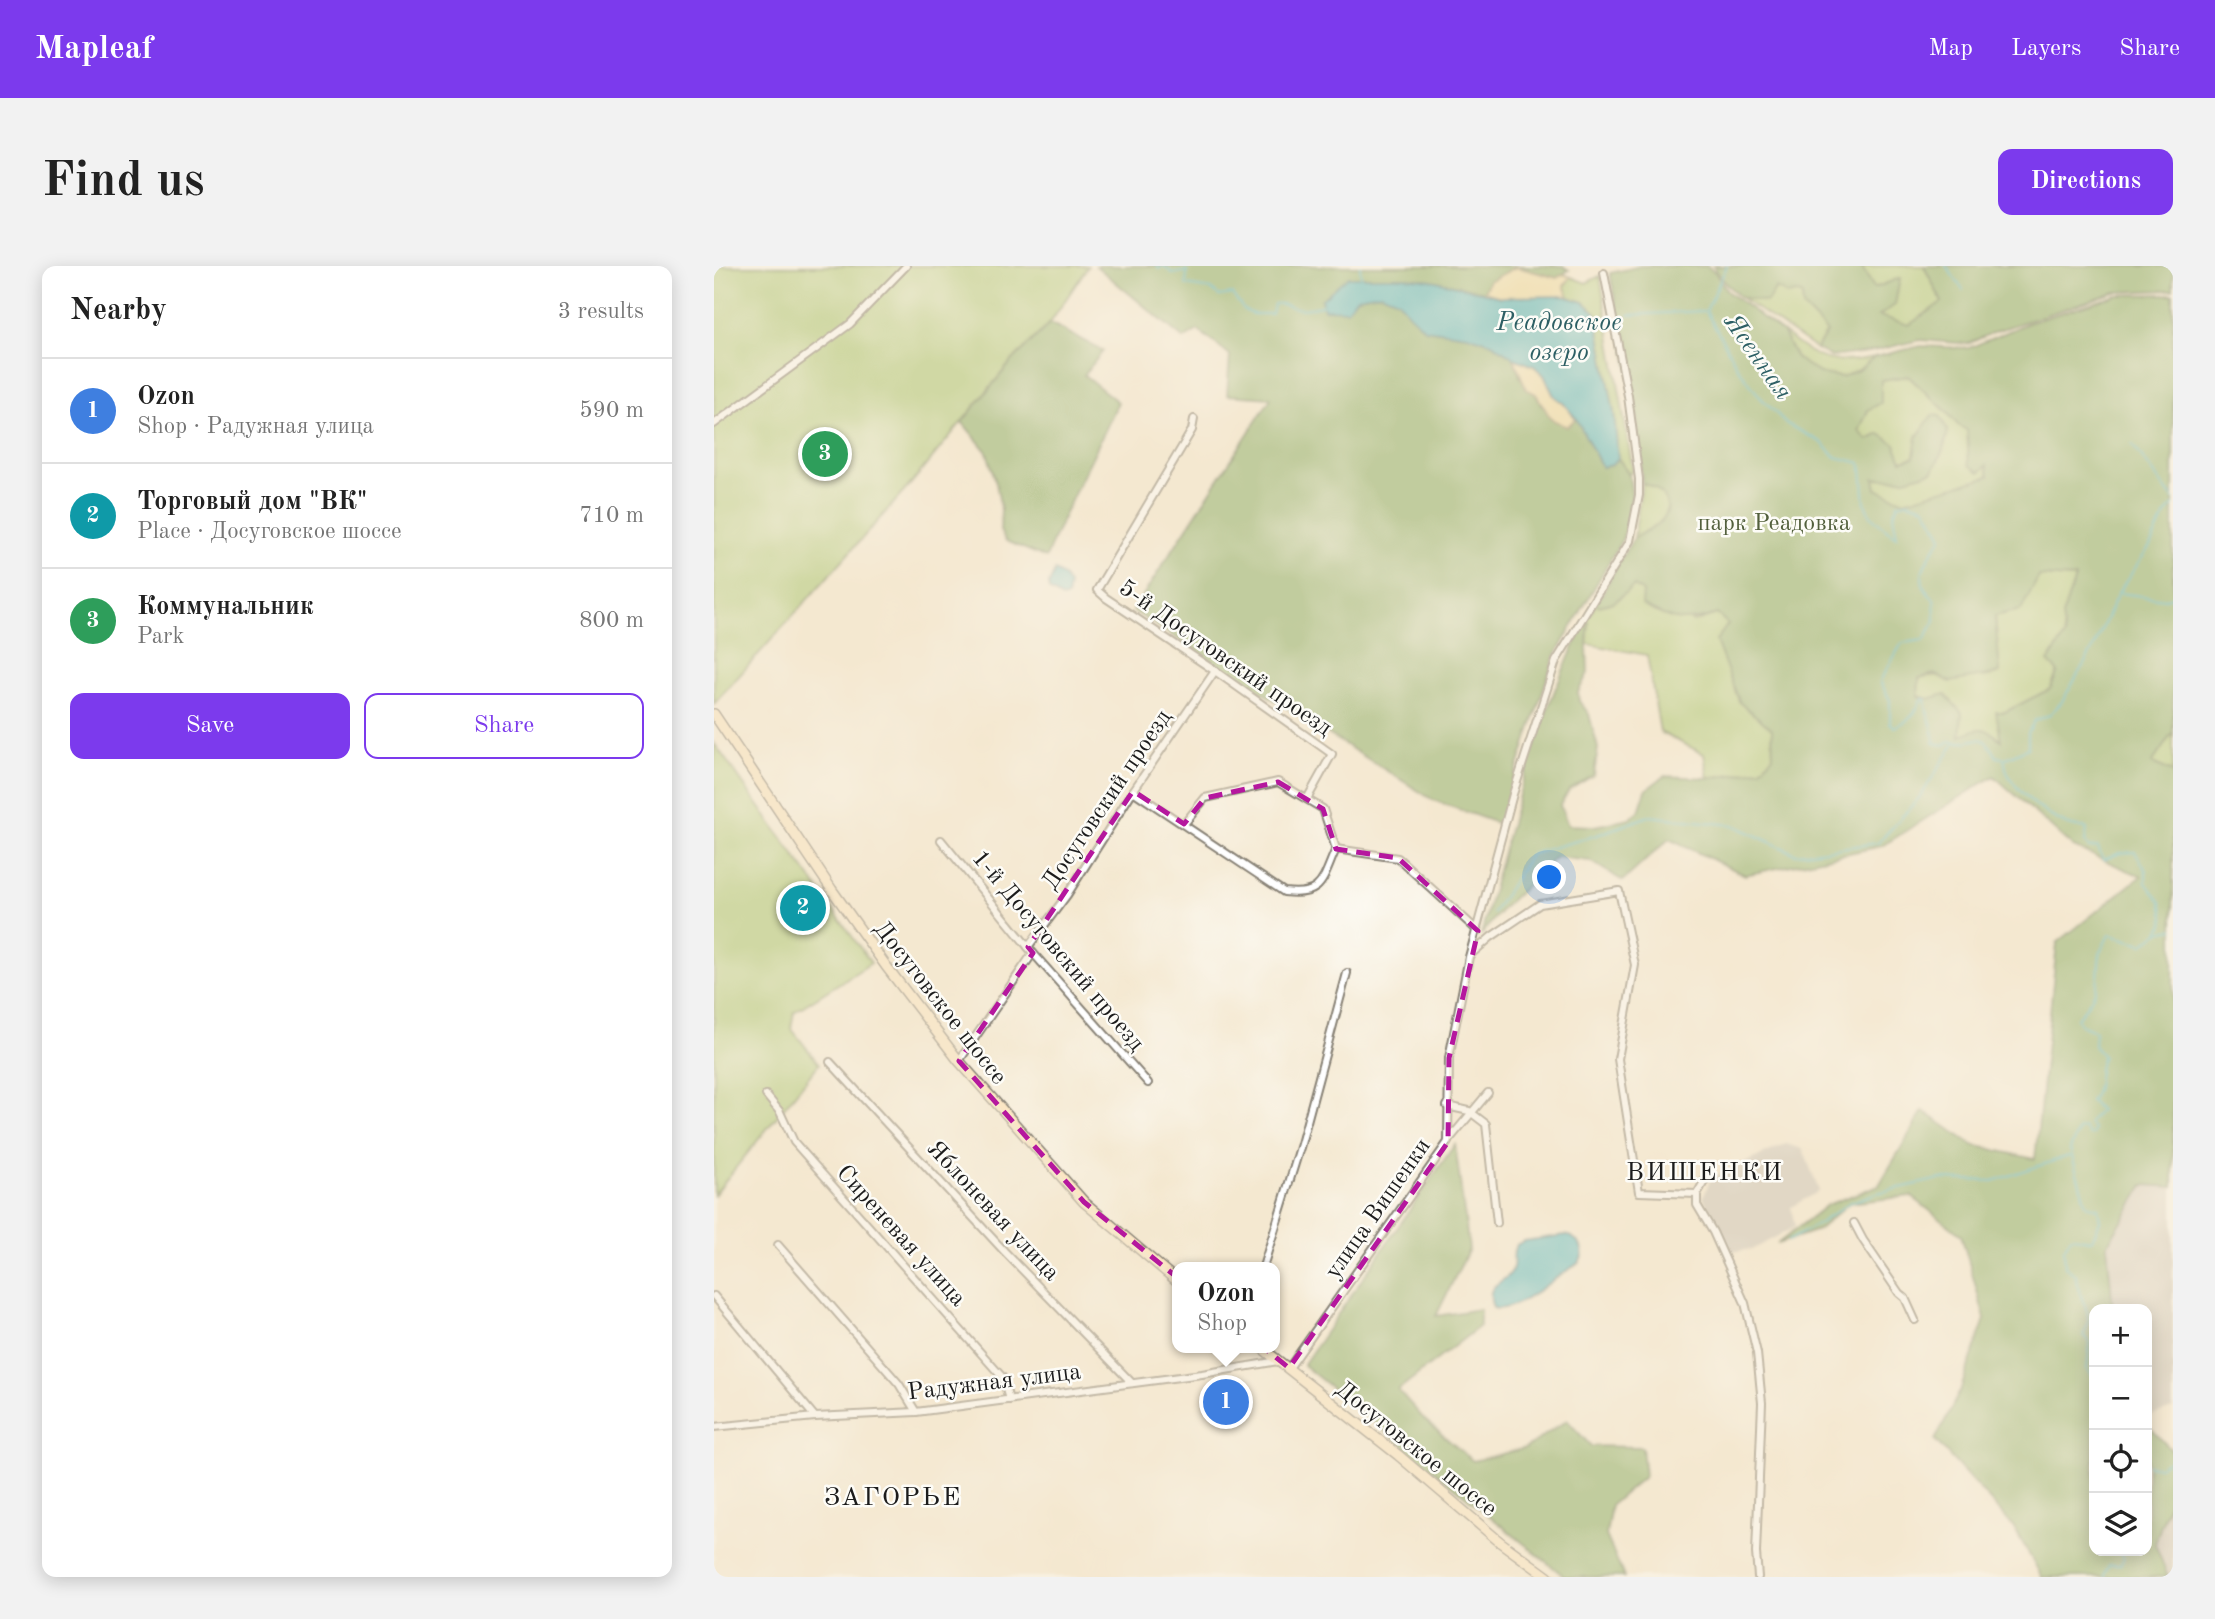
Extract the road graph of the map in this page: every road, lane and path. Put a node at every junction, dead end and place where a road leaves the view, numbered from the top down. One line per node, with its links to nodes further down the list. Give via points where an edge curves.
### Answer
1 (906, 266): 4 (street, via 850,324)
2 (1604, 273): 12 (street, улица Вишенки, via 1628,396 1639,495 1630,541 1556,661 1513,794)
3 (1194, 419): 5 (street, 5-й Досуговский проезд, via 1192,430 1097,590)
4 (714, 424)
5 (1215, 671): 7 (street, Досуговский проезд); 8 (street, 5-й Досуговский проезд, via 1332,754)
6 (714, 713): 16 (main road, Досуговское шоссе, via 832,890)
7 (1133, 791): 9 (street); 13 (street, Досуговский проезд)
8 (1307, 799): 9 (street, via 1278,782 1205,798); 11 (street, via 1323,809)
9 (1184, 824): 11 (street, via 1284,892 1303,895 1314,890)
10 (941, 840): 13 (street, 1-й Досуговский проезд)
11 (1336, 849): 12 (street, via 1398,858)
12 (1478, 931): 14 (street, улица Вишенки)
13 (1030, 950): 16 (street, Досуговский проезд); 18 (street, 1-й Досуговский проезд)
14 (1469, 957): 21 (street, улица Вишенки, via 1449,1058); 25 (street, via 1540,904 1619,891 1635,965 1618,1059 1639,1192)
15 (1347, 973): 29 (street)
16 (959, 1061): 30 (main road, Досуговское шоссе, via 1084,1202)
17 (830, 1062): 36 (street, Яблоневая улица)
18 (1148, 1083)
19 (1488, 1093): 22 (street)
20 (766, 1095): 37 (street, Сиреневая улица, via 794,1142 1003,1378)
21 (1447, 1106): 22 (street); 23 (street, улица Вишенки)
22 (1471, 1112): 23 (street); 26 (street, via 1486,1125)
23 (1447, 1143): 35 (street, улица Вишенки)
24 (1705, 1180): 25 (street)
25 (1697, 1194): 42 (street, via 1697,1205 1745,1303 1757,1353 1762,1403)
26 (1497, 1223)
27 (1854, 1223): 32 (street, via 1905,1298)
28 (778, 1245): 38 (street, via 900,1384)
29 (1265, 1262)
30 (1172, 1277)
31 (714, 1296): 39 (street)
32 (1915, 1321)
33 (1269, 1353): 34 (main road, Досуговское шоссе)
34 (1278, 1360): 35 (main road, Досуговское шоссе); 36 (street, Радужная улица)
35 (1289, 1368): 41 (main road, Досуговское шоссе)
36 (1132, 1383): 37 (street, Радужная улица)
37 (1009, 1400): 38 (street, Радужная улица)
38 (916, 1412): 39 (street, Радужная улица)
39 (816, 1417): 40 (street, Радужная улица)
40 (714, 1427)
41 (1548, 1577)
42 (1758, 1577)

